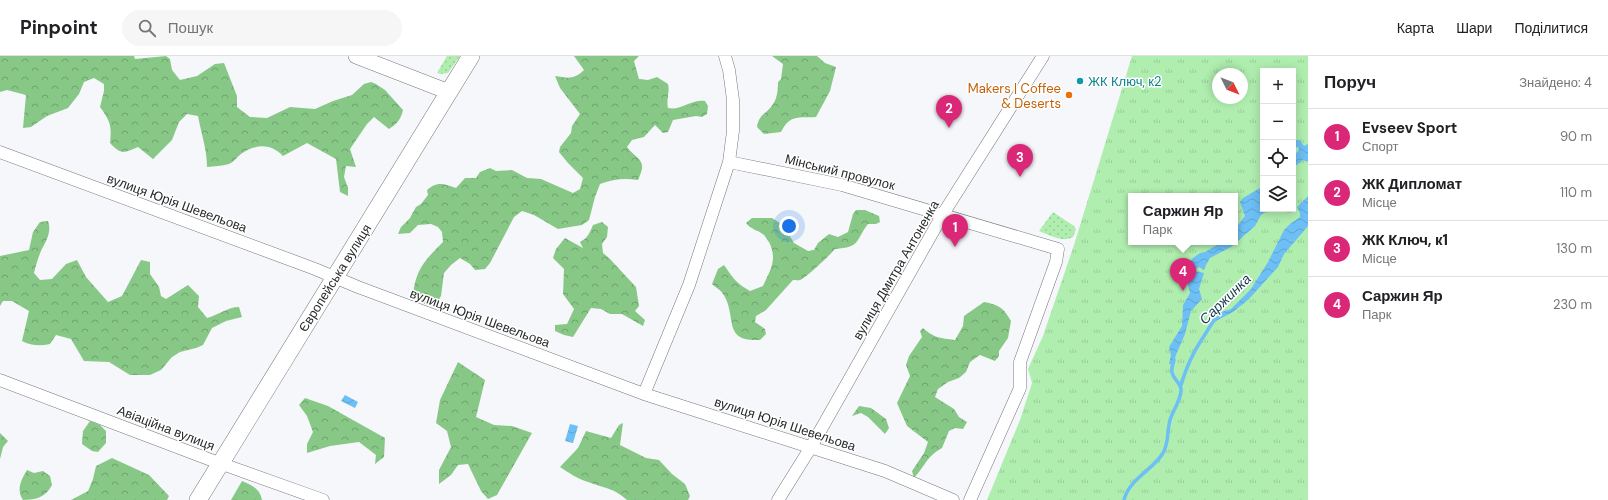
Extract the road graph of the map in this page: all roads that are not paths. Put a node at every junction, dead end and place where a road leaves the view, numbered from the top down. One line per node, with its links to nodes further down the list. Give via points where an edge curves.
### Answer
1 (356, 56): 5 (street)
2 (471, 56): 5 (main road, Європейська вулиця)
3 (725, 56): 7 (street, via 733,100)
4 (1043, 56): 8 (street, вулиця Дмитра Антоненка)
5 (449, 92): 9 (main road, Європейська вулиця)
6 (0, 152): 9 (street, вулиця Юрія Шевельова)
7 (729, 162): 8 (street, Мінський провулок, via 842,185); 11 (street, via 689,285)
8 (943, 214): 12 (street, вулиця Дмитра Антоненка); 18 (street, Мінський провулок, via 1058,249 1056,262 1020,362 1020,388)
9 (335, 278): 11 (street, вулиця Юрія Шевельова); 13 (main road, Європейська вулиця)
10 (0, 380): 13 (street, Авіаційна вулиця)
11 (644, 394): 12 (street, вулиця Юрія Шевельова)
12 (811, 447): 16 (street, вулиця Дмитра Антоненка); 17 (street, вулиця Юрія Шевельова, via 885,471)
13 (220, 463): 14 (main road, Європейська вулиця); 15 (street, Авіаційна вулиця)
14 (198, 500)
15 (324, 500)
16 (778, 500)
17 (953, 500)
18 (970, 500)

